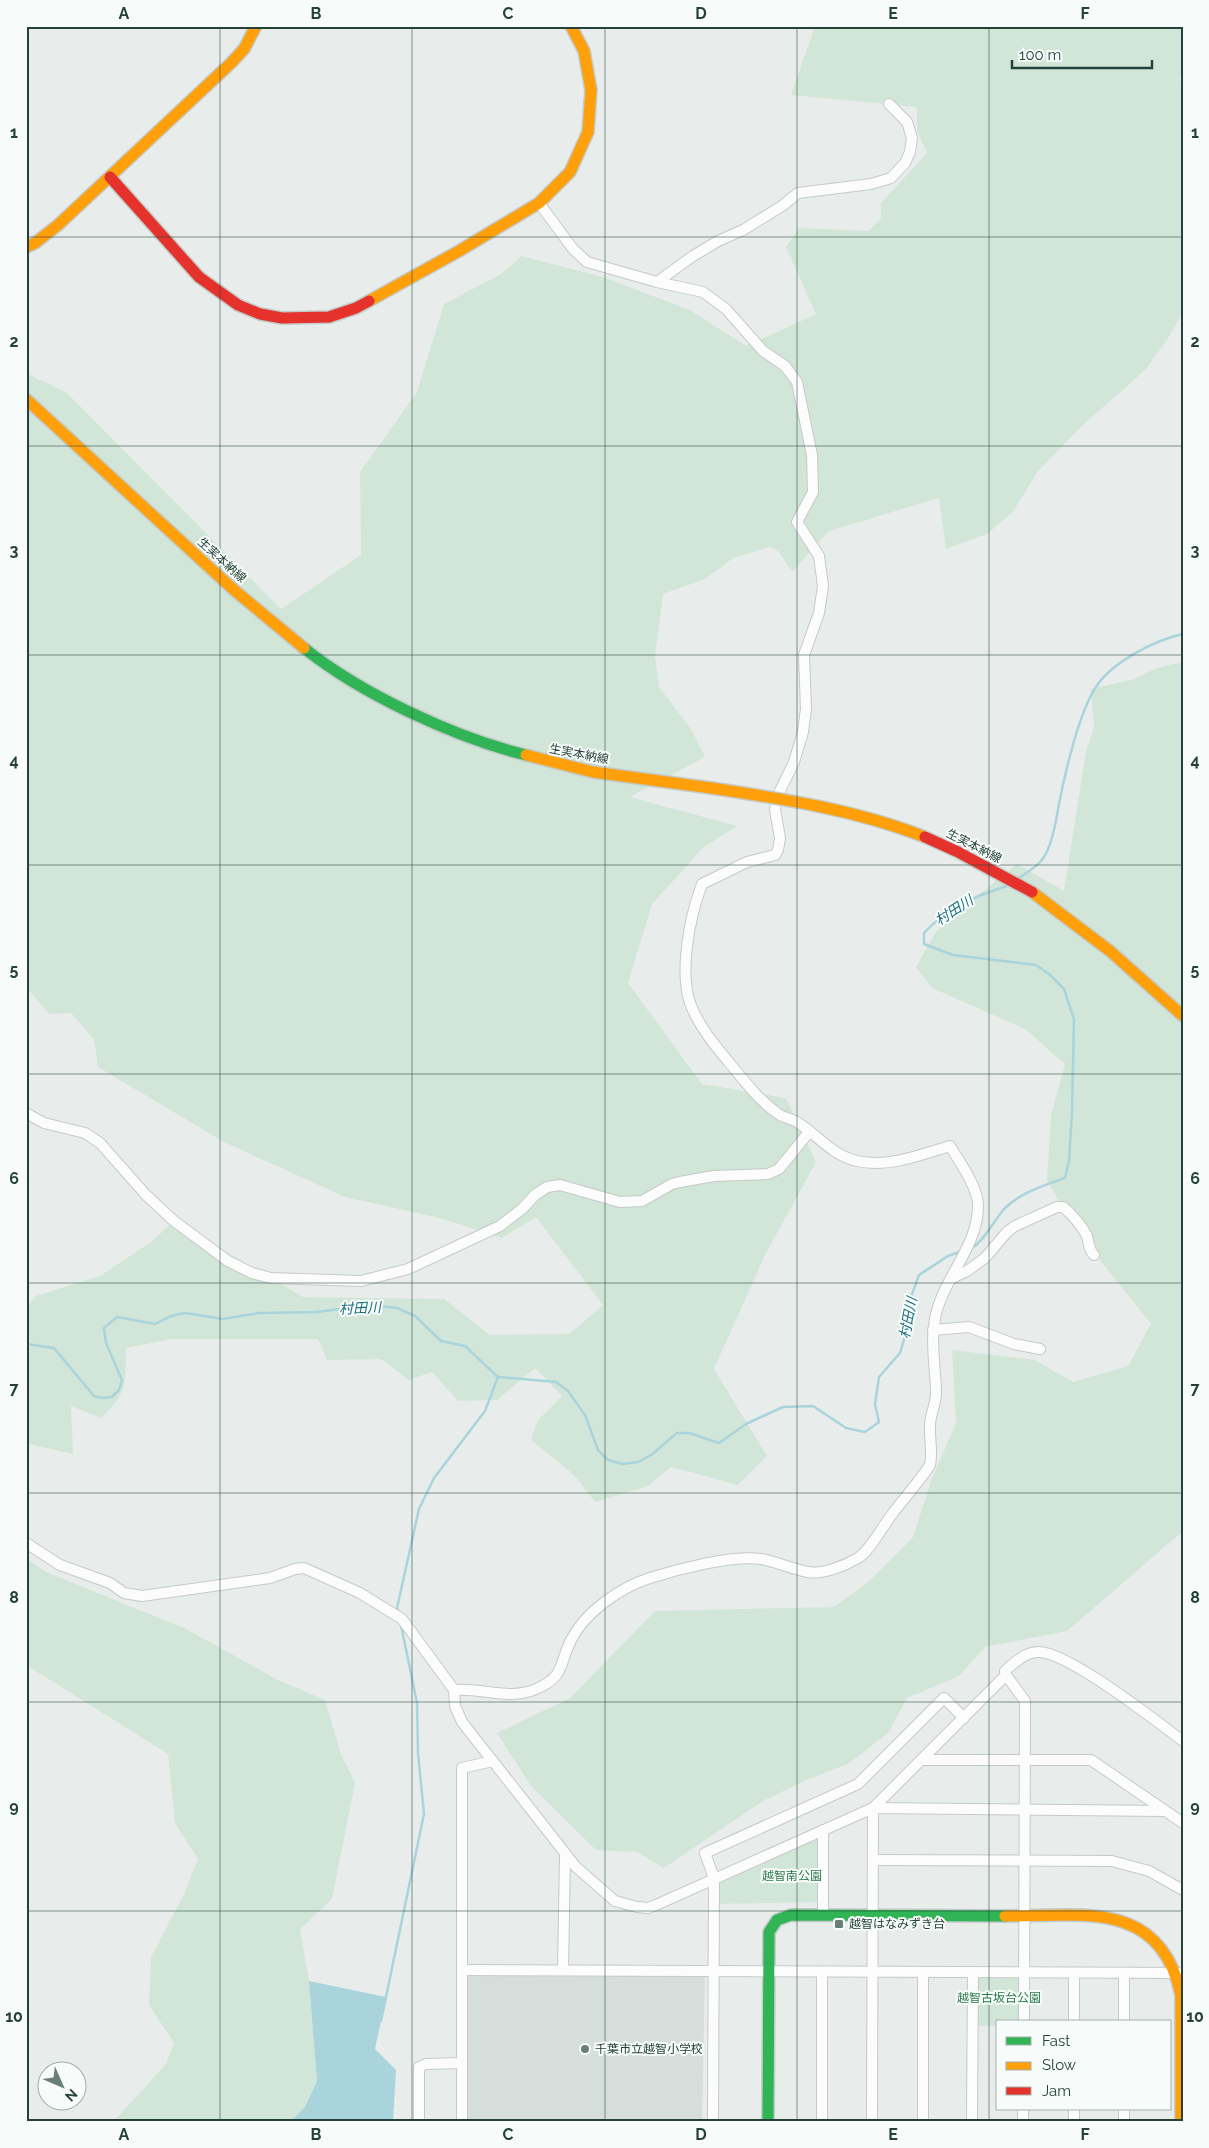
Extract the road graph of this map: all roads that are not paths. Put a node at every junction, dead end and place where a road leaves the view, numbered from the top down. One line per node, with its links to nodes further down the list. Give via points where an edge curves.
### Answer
1 (256, 26): 4 (street, via 244,49 231,64)
2 (571, 26): 5 (street, via 584,51 592,90 588,132 570,172)
3 (889, 104): 7 (street, via 906,122 912,138 905,163 891,178 871,184 798,193 743,230 718,240)
4 (110, 177): 5 (street, via 199,276 219,293 260,314 282,318 329,317 356,308); 6 (street, via 58,225)
5 (539, 203): 7 (street, via 573,249 587,262)
6 (26, 247)
7 (657, 282): 11 (street, via 703,292 726,309 763,351 785,366 797,382 812,455 813,492 798,522 819,556 823,596 804,656 806,709 802,732 794,762 777,797 778,850 775,855 747,862 702,884 687,934 686,972 690,1002 712,1042 761,1100)
8 (26, 399): 9 (street, 生実本納線, bridge, via 234,590 353,682 419,717 509,752 593,772 788,799 878,820 914,833 1032,892 1093,935)
9 (1183, 1016)
10 (26, 1113): 11 (street, via 44,1123 86,1133 100,1143 174,1221 228,1261 271,1278 361,1281 408,1269 500,1226 547,1187 560,1185 620,1202 642,1201 680,1182 714,1176 768,1174 779,1169)
11 (809, 1132): 13 (street, via 829,1148 857,1161 893,1163 950,1146 978,1202 977,1219)
12 (1094, 1255): 13 (street, via 1074,1217 1063,1207 1057,1207 1015,1226 985,1258 967,1271)
13 (953, 1275): 14 (street, via 936,1311)
14 (933, 1330): 15 (street, via 969,1327 1014,1344); 18 (street, via 936,1392 930,1424 930,1465 860,1557 825,1571 810,1573 760,1559 714,1563 650,1578 628,1586 580,1626 558,1675 551,1681 534,1690 506,1695)
15 (1040, 1349)
16 (26, 1544): 18 (street, via 60,1565 110,1584 124,1593 142,1596 270,1578 304,1568 394,1612)
17 (1006, 1675): 19 (street); 20 (street, via 1004,1671 1020,1658 1047,1652 1089,1674); 21 (street, via 1025,1701)
18 (454, 1690): 23 (street, via 455,1706 462,1722)
19 (964, 1718): 22 (street); 32 (street, via 944,1698 858,1784 705,1853)
20 (1183, 1741)
21 (1025, 1759): 22 (street); 25 (street); 26 (street, via 1091,1760)
22 (922, 1760): 24 (street)
23 (493, 1761): 29 (street); 37 (street, via 462,1768)
24 (873, 1808): 25 (street); 28 (street); 30 (street)
25 (1025, 1810): 26 (street); 31 (street)
26 (1165, 1811): 27 (street)
27 (1183, 1823)
28 (823, 1830): 32 (street); 34 (street)
29 (565, 1856): 32 (street, via 614,1901 636,1907 648,1908); 38 (street)
30 (874, 1860): 31 (street); 35 (street)
31 (1024, 1860): 33 (street, via 1128,1864 1150,1871); 36 (street)
32 (714, 1878): 39 (street)
33 (1183, 1890)
34 (823, 1915): 35 (street); 40 (street, via 791,1914 771,1925)
35 (874, 1915): 36 (street); 42 (street)
36 (1024, 1916): 45 (street); 48 (street, via 1095,1916 1124,1920 1158,1942)
37 (462, 1970): 38 (street); 52 (street)
38 (563, 1970): 39 (street)
39 (714, 1971): 40 (street); 55 (street)
40 (768, 1971): 41 (street); 56 (street)
41 (822, 1972): 42 (street); 57 (street)
42 (873, 1972): 43 (street); 58 (street)
43 (923, 1972): 44 (street); 59 (street)
44 (973, 1972): 45 (street); 60 (street)
45 (1024, 1972): 46 (street); 49 (street)
46 (1074, 1973): 47 (street); 50 (street)
47 (1124, 1973): 48 (street); 51 (street)
48 (1180, 1973): 61 (street)
49 (1024, 2020)
50 (1074, 2020)
51 (1124, 2020)
52 (462, 2063): 53 (street, via 419,2067); 54 (street)
53 (419, 2122)
54 (462, 2122)
55 (713, 2122)
56 (768, 2122)
57 (822, 2122)
58 (872, 2122)
59 (923, 2122)
60 (972, 2122)
61 (1181, 2122)

